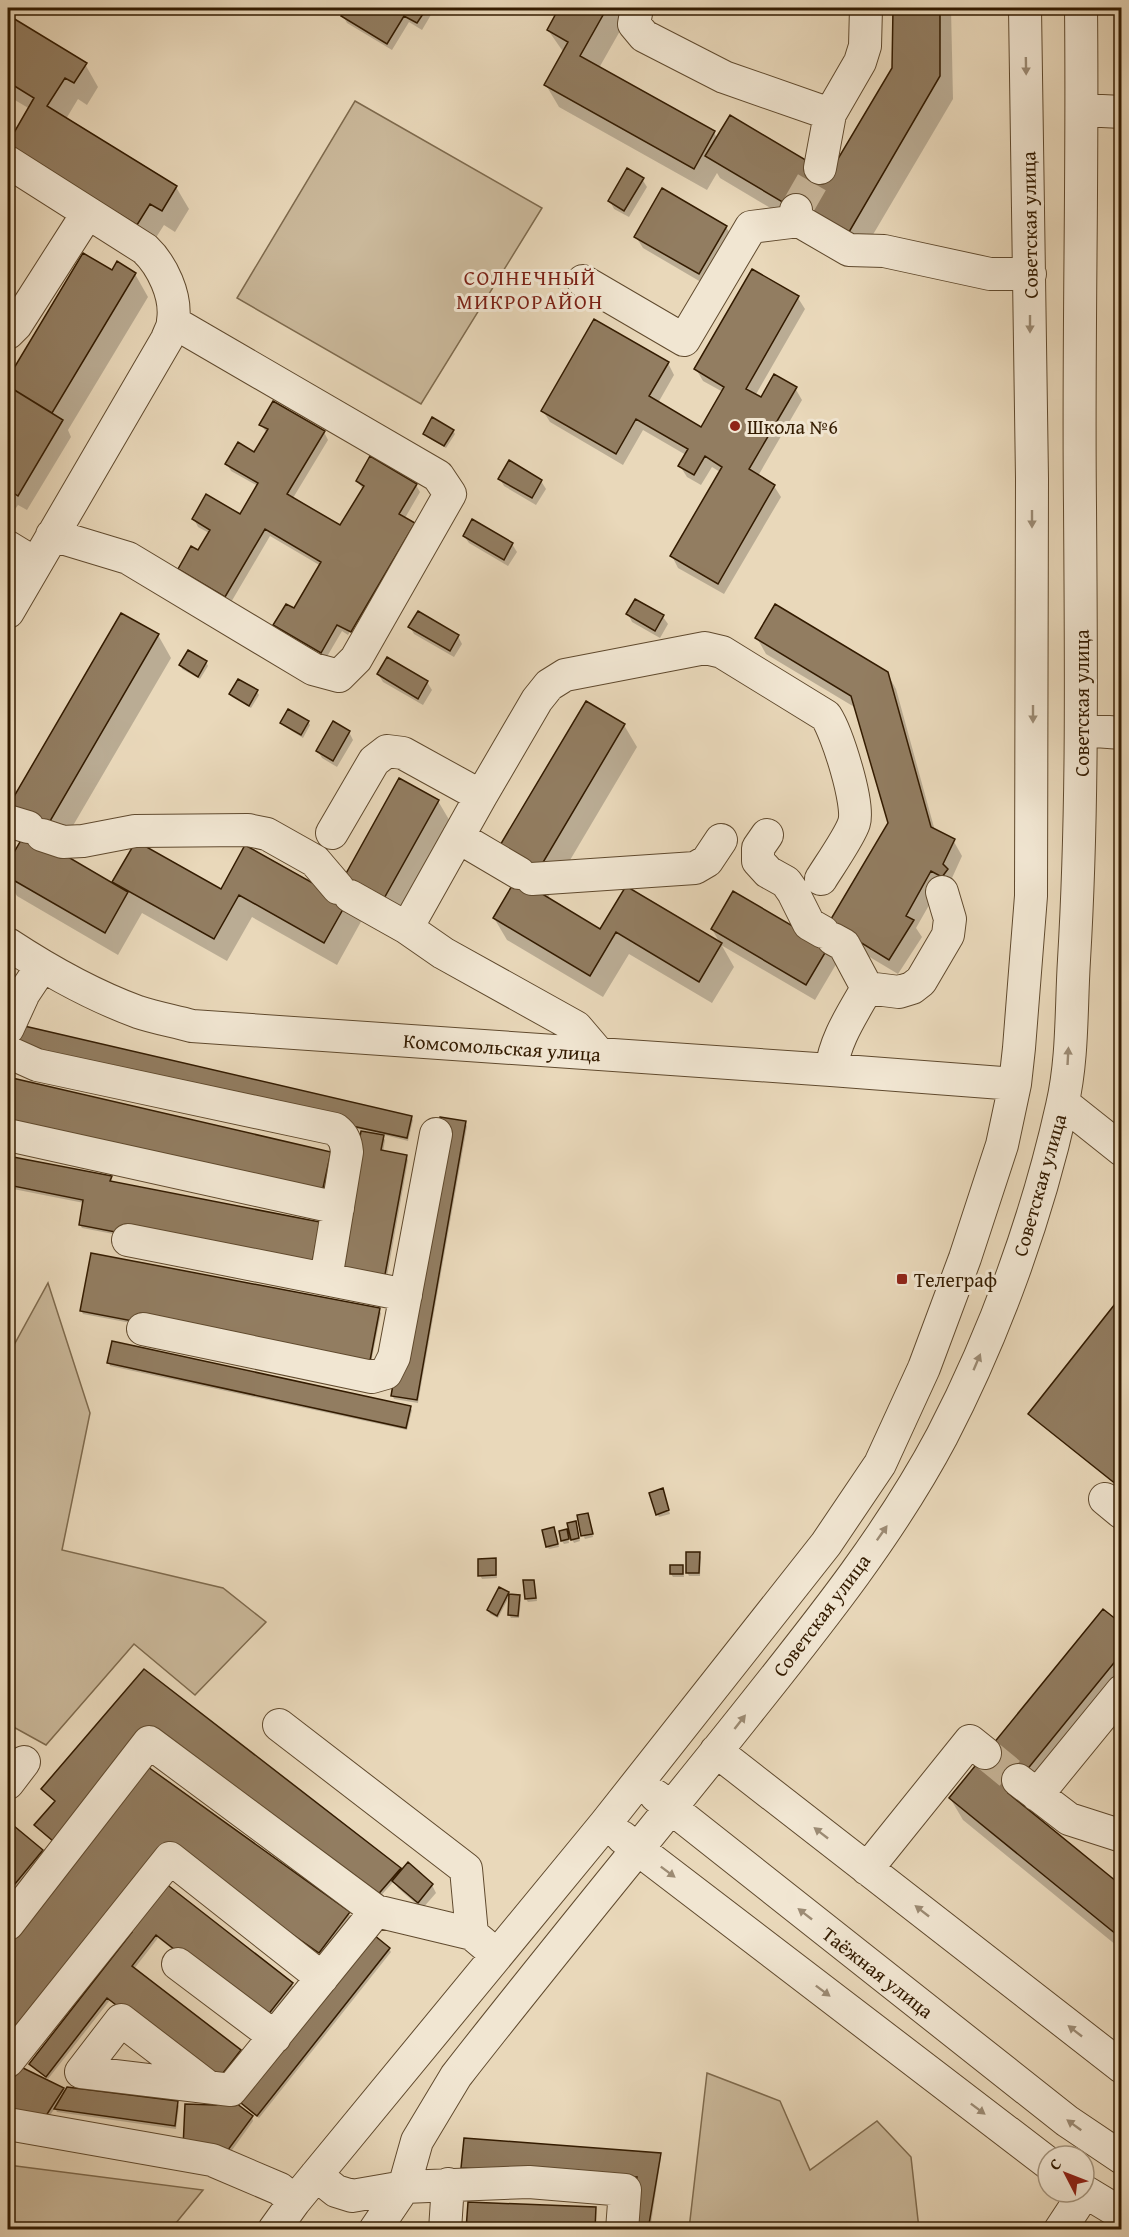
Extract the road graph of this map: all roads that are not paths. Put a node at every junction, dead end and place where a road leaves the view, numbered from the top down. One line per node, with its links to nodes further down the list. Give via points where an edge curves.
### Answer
1 (637, 8): 7 (street, via 634,24 644,36 724,77)
2 (866, 8): 7 (street, via 865,46 860,62)
3 (1025, 8): 11 (street, Советская улица, one-way to 11)
4 (1081, 8): 5 (street, Советская улица)
5 (1082, 110): 6 (street); 16 (street, Советская улица)
6 (1122, 112)
7 (830, 114): 9 (street)
8 (8, 162): 10 (street)
9 (820, 168)
10 (87, 214): 13 (street, via 157,260 169,290); 14 (street)
11 (1030, 274): 12 (street, via 990,274 884,251 849,249 798,215 752,227 684,340); 15 (street, Советская улица, one-way to 15)
12 (584, 280)
13 (174, 322): 17 (street); 17 (street, via 438,476 450,494 356,659 339,676 312,669 128,558)
14 (8, 333)
15 (1032, 478): 16 (street); 39 (street, Советская улица, one-way to 39, via 1031,896)
16 (1079, 478): 21 (street, Советская улица)
17 (52, 535): 19 (street)
18 (8, 546): 19 (street)
19 (36, 564): 20 (street)
20 (8, 612)
21 (1082, 730): 22 (street); 40 (street, Советская улица, one-way to 21, via 1080,865)
22 (1122, 733)
23 (481, 796): 25 (street, via 403,753 387,751 374,760); 27 (street); 29 (street, via 549,685 566,675 705,648 722,652 826,716 834,728 856,807 854,824)
24 (26, 828): 31 (street, via 63,842 135,831 248,830 267,834 315,861 344,892)
25 (332, 833)
26 (767, 835): 34 (street, via 758,848 758,861 786,882 809,924 844,945)
27 (458, 837): 28 (street, via 526,876 694,868 707,861); 31 (street)
28 (721, 840)
29 (820, 879)
30 (942, 892): 34 (street, via 950,919 948,935 921,981 899,992)
31 (407, 928): 37 (street, via 443,953 576,1027)
32 (8, 944): 33 (street, Комсомольская улица)
33 (42, 966): 35 (street); 37 (street, Комсомольская улица, via 87,991 140,1012 192,1026)
34 (867, 988): 38 (street, via 833,1052)
35 (8, 1028)
36 (8, 1052): 44 (street, via 37,1065 335,1129 342,1135 347,1152)
37 (599, 1054): 38 (street, Комсомольская улица)
38 (831, 1070): 39 (street, Комсомольская улица)
39 (1014, 1084): 53 (street, Советская улица, via 1002,1144 965,1258 924,1368 880,1464 791,1590)
40 (1063, 1103): 43 (street); 51 (street, Советская улица, one-way to 40, via 831,1607 912,1491 943,1434 1009,1287)
41 (436, 1134): 47 (street)
42 (8, 1135): 44 (street)
43 (1122, 1150)
44 (338, 1208): 46 (street)
45 (128, 1240): 46 (street)
46 (326, 1279): 47 (street)
47 (406, 1295): 48 (street, via 394,1357 386,1373 372,1377)
48 (143, 1329)
49 (1122, 1691): 56 (street, via 1028,1787 1070,1819)
50 (279, 1725): 61 (street, via 466,1869)
51 (716, 1751): 54 (street, Советская улица); 58 (street, one-way to 51)
52 (985, 1753): 58 (street, via 970,1741)
53 (638, 1782): 54 (street, Таёжная улица); 55 (street, Советская улица)
54 (671, 1809): 57 (street, Советская улица); 71 (street, Таёжная улица, one-way to 54, via 1068,2121)
55 (605, 1824): 57 (street); 62 (street, Советская улица)
56 (1122, 1836)
57 (638, 1850): 70 (street, one-way to 70); 74 (street, Советская улица, via 456,2076 417,2142)
58 (867, 1869): 67 (street, one-way to 58)
59 (376, 1911): 60 (street, via 149,1742); 61 (street); 64 (street)
60 (8, 1924)
61 (472, 1934): 62 (street)
62 (497, 1955): 72 (street, Советская улица)
63 (178, 1964): 65 (street)
64 (322, 1978): 65 (street); 66 (street, via 170,1858)
65 (275, 2037): 68 (street, via 231,2090)
66 (8, 2061)
67 (1122, 2067)
68 (207, 2086)
69 (8, 2124): 76 (street, via 212,2160 280,2189)
70 (1036, 2154)
71 (1122, 2158)
72 (316, 2175): 74 (street, via 336,2191 352,2196); 76 (street, Советская улица)
73 (448, 2184): 74 (street); 81 (street); 82 (street, via 529,2182 625,2190)
74 (404, 2187): 80 (street, Советская улица)
75 (1096, 2198): 78 (street)
76 (294, 2202): 79 (street, Советская улица)
77 (1076, 2204): 83 (street)
78 (1122, 2214)
79 (274, 2229)
80 (375, 2229)
81 (445, 2229)
82 (622, 2229)
83 (1060, 2229)

